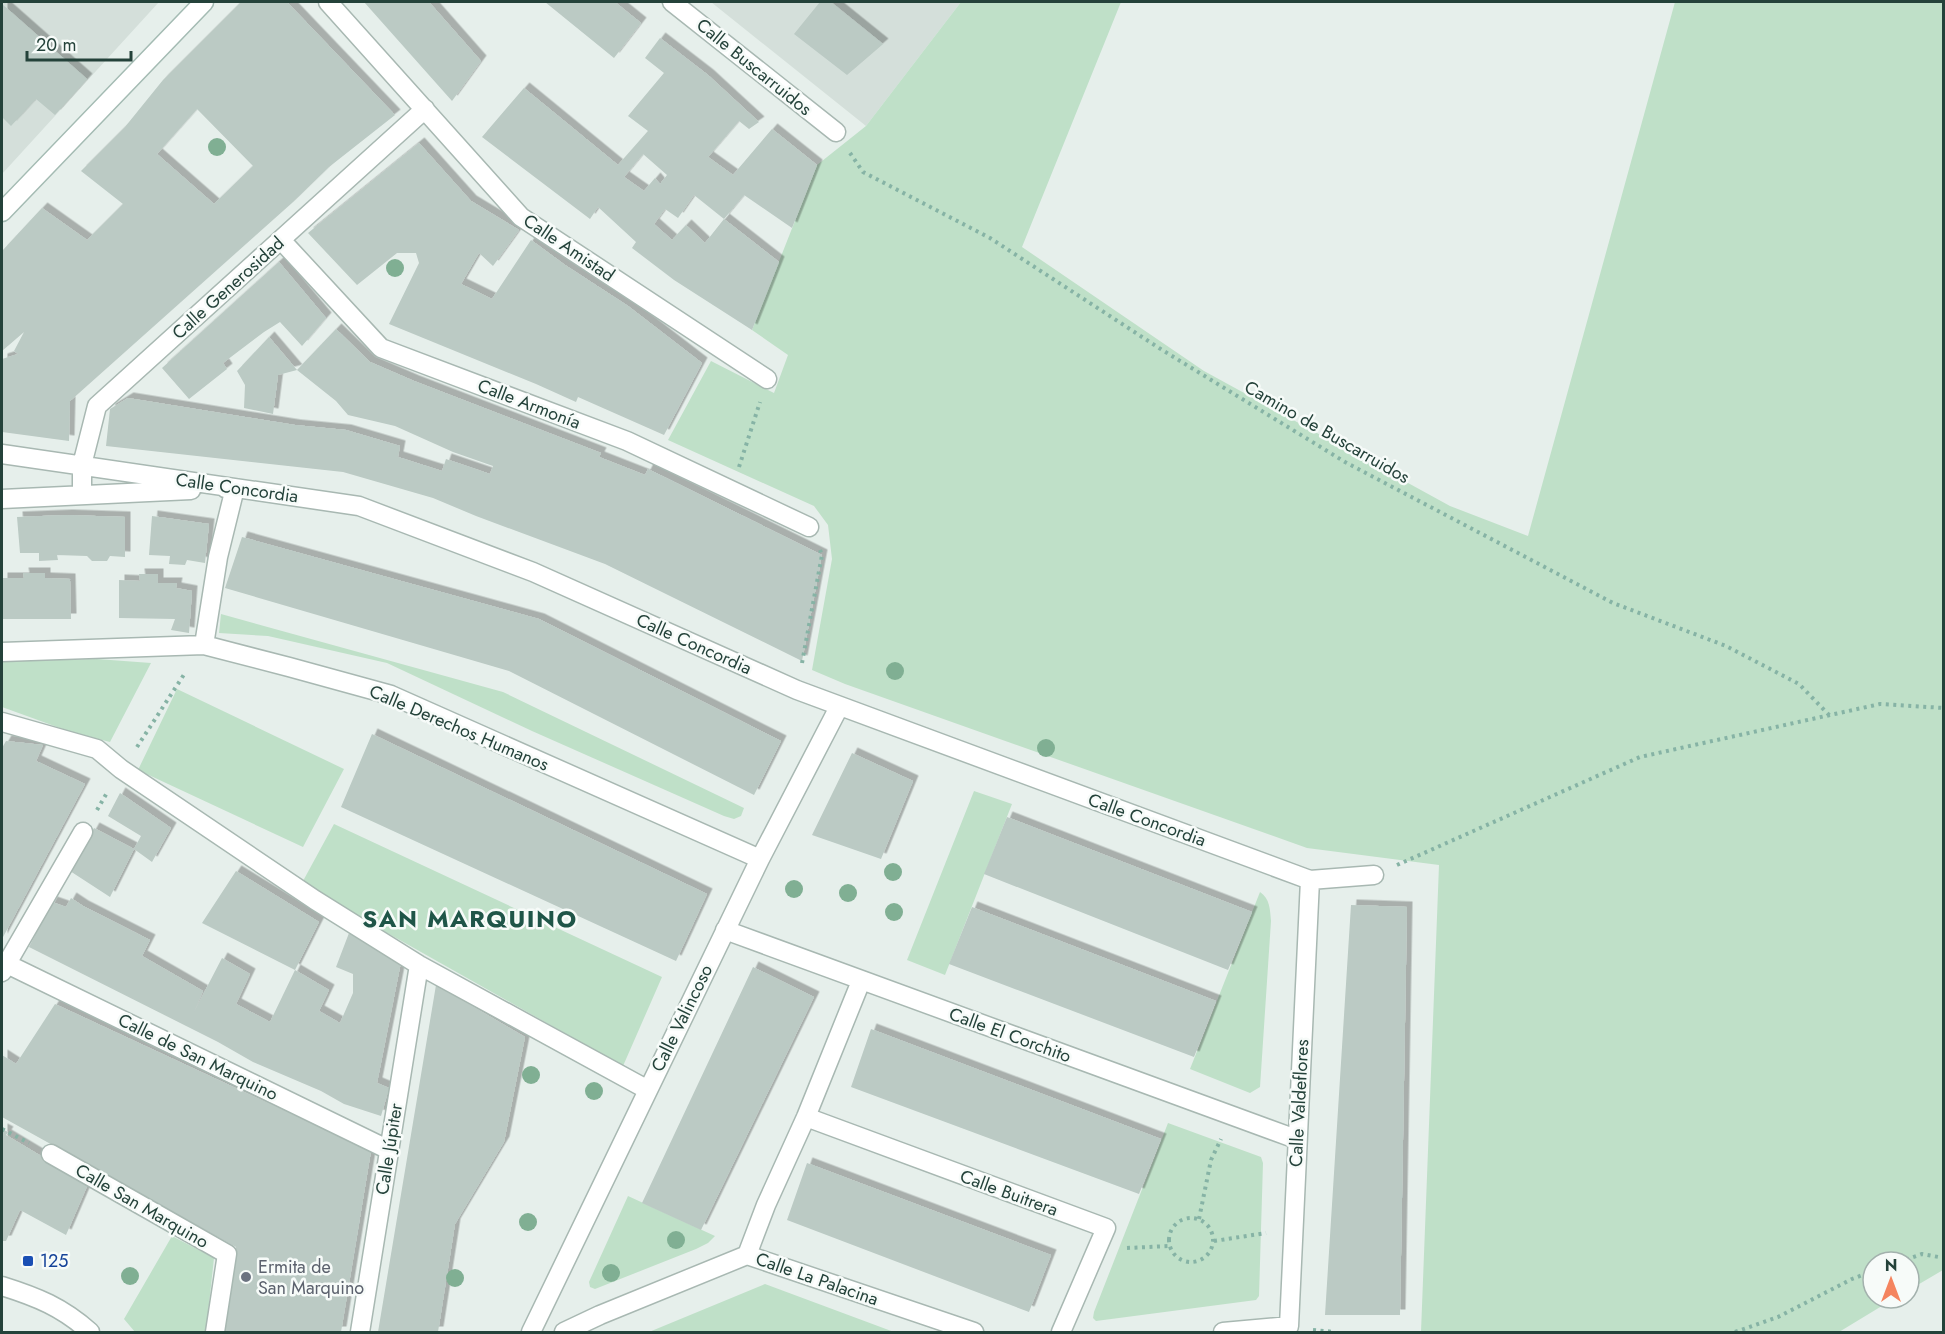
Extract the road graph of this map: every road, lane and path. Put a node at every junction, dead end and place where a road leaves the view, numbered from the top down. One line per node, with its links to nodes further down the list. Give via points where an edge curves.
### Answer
1 (204, 2): 6 (street)
2 (328, 2): 4 (street, Calle Amistad)
3 (672, 2): 5 (street, Calle Buscarruidos)
4 (425, 110): 7 (street, Calle Generosidad); 8 (street, Calle Amistad, via 521,217)
5 (836, 132): 21 (path, Camino de Buscarruidos, via 863,172 990,238 1345,462 1612,603 1726,646 1799,684)
6 (2, 212)
7 (280, 240): 10 (street, Calle Generosidad, via 97,406); 12 (street, Calle Armonía, via 381,348 627,441)
8 (768, 379): 12 (path)
9 (2, 454): 10 (street, Calle Concordia)
10 (82, 465): 11 (street, Calle Concordia); 13 (street, Calle Generosidad)
11 (235, 488): 13 (street); 16 (street, via 218,557); 18 (street, Calle Concordia, via 359,506 533,572)
12 (731, 490): 15 (street, Calle Armonía)
13 (82, 494): 14 (street)
14 (2, 499)
15 (809, 527): 18 (path, via 822,555)
16 (204, 645): 17 (street, Calle Derechos Humanos); 23 (path); 25 (street, Calle Derechos Humanos, via 391,695)
17 (2, 652)
18 (797, 690): 19 (street, Calle Concordia)
19 (839, 707): 25 (street, Calle Valincoso); 27 (street, Calle Concordia)
20 (1944, 708): 21 (path, via 1880,704)
21 (1830, 716): 26 (path, via 1640,757)
22 (2, 722): 23 (street, via 97,749)
23 (121, 770): 24 (path); 29 (street)
24 (83, 832): 30 (street)
25 (760, 859): 28 (street, Calle Valincoso)
26 (1374, 875): 27 (street, Calle Concordia)
27 (1310, 880): 35 (street, Calle Valdeflores)
28 (725, 930): 31 (street, Calle El Corchito); 32 (street, Calle Valincoso)
29 (419, 965): 32 (street); 36 (street, Calle Júpiter)
30 (4, 969): 36 (street, Calle de San Marquino)
31 (861, 981): 33 (street, Calle El Corchito); 34 (street)
32 (648, 1090): 51 (street, Calle Valincoso)
33 (1231, 1116): 35 (street, Calle El Corchito); 38 (path, via 1212,1160)
34 (806, 1117): 42 (street, Calle Buitrera, via 1106,1228); 44 (street)
35 (1296, 1139): 39 (street, Calle Valdeflores)
36 (389, 1150): 50 (street, Calle Júpiter)
37 (51, 1154): 49 (street, Calle San Marquino, via 227,1254)
38 (1199, 1219): 40 (path, via 1211,1229); 41 (path, via 1188,1218 1174,1225)
39 (1293, 1229): 40 (path); 55 (street, Calle Valdeflores, via 1289,1326)
40 (1214, 1241): 41 (path, via 1208,1256 1193,1262 1178,1258)
41 (1169, 1246): 42 (path)
42 (1096, 1249): 54 (street, Calle Buitrera)
43 (1921, 1254): 45 (path)
44 (747, 1255): 52 (street, Calle La Palacina); 53 (street, Calle La Palacina)
45 (1944, 1258)
46 (1861, 1276): 56 (path, via 1778,1317)
47 (2, 1286): 48 (street, via 61,1309)
48 (90, 1332)
49 (215, 1332)
50 (360, 1332)
51 (531, 1332)
52 (564, 1332)
53 (974, 1332)
54 (1061, 1332)
55 (1223, 1332)
56 (1735, 1332)

